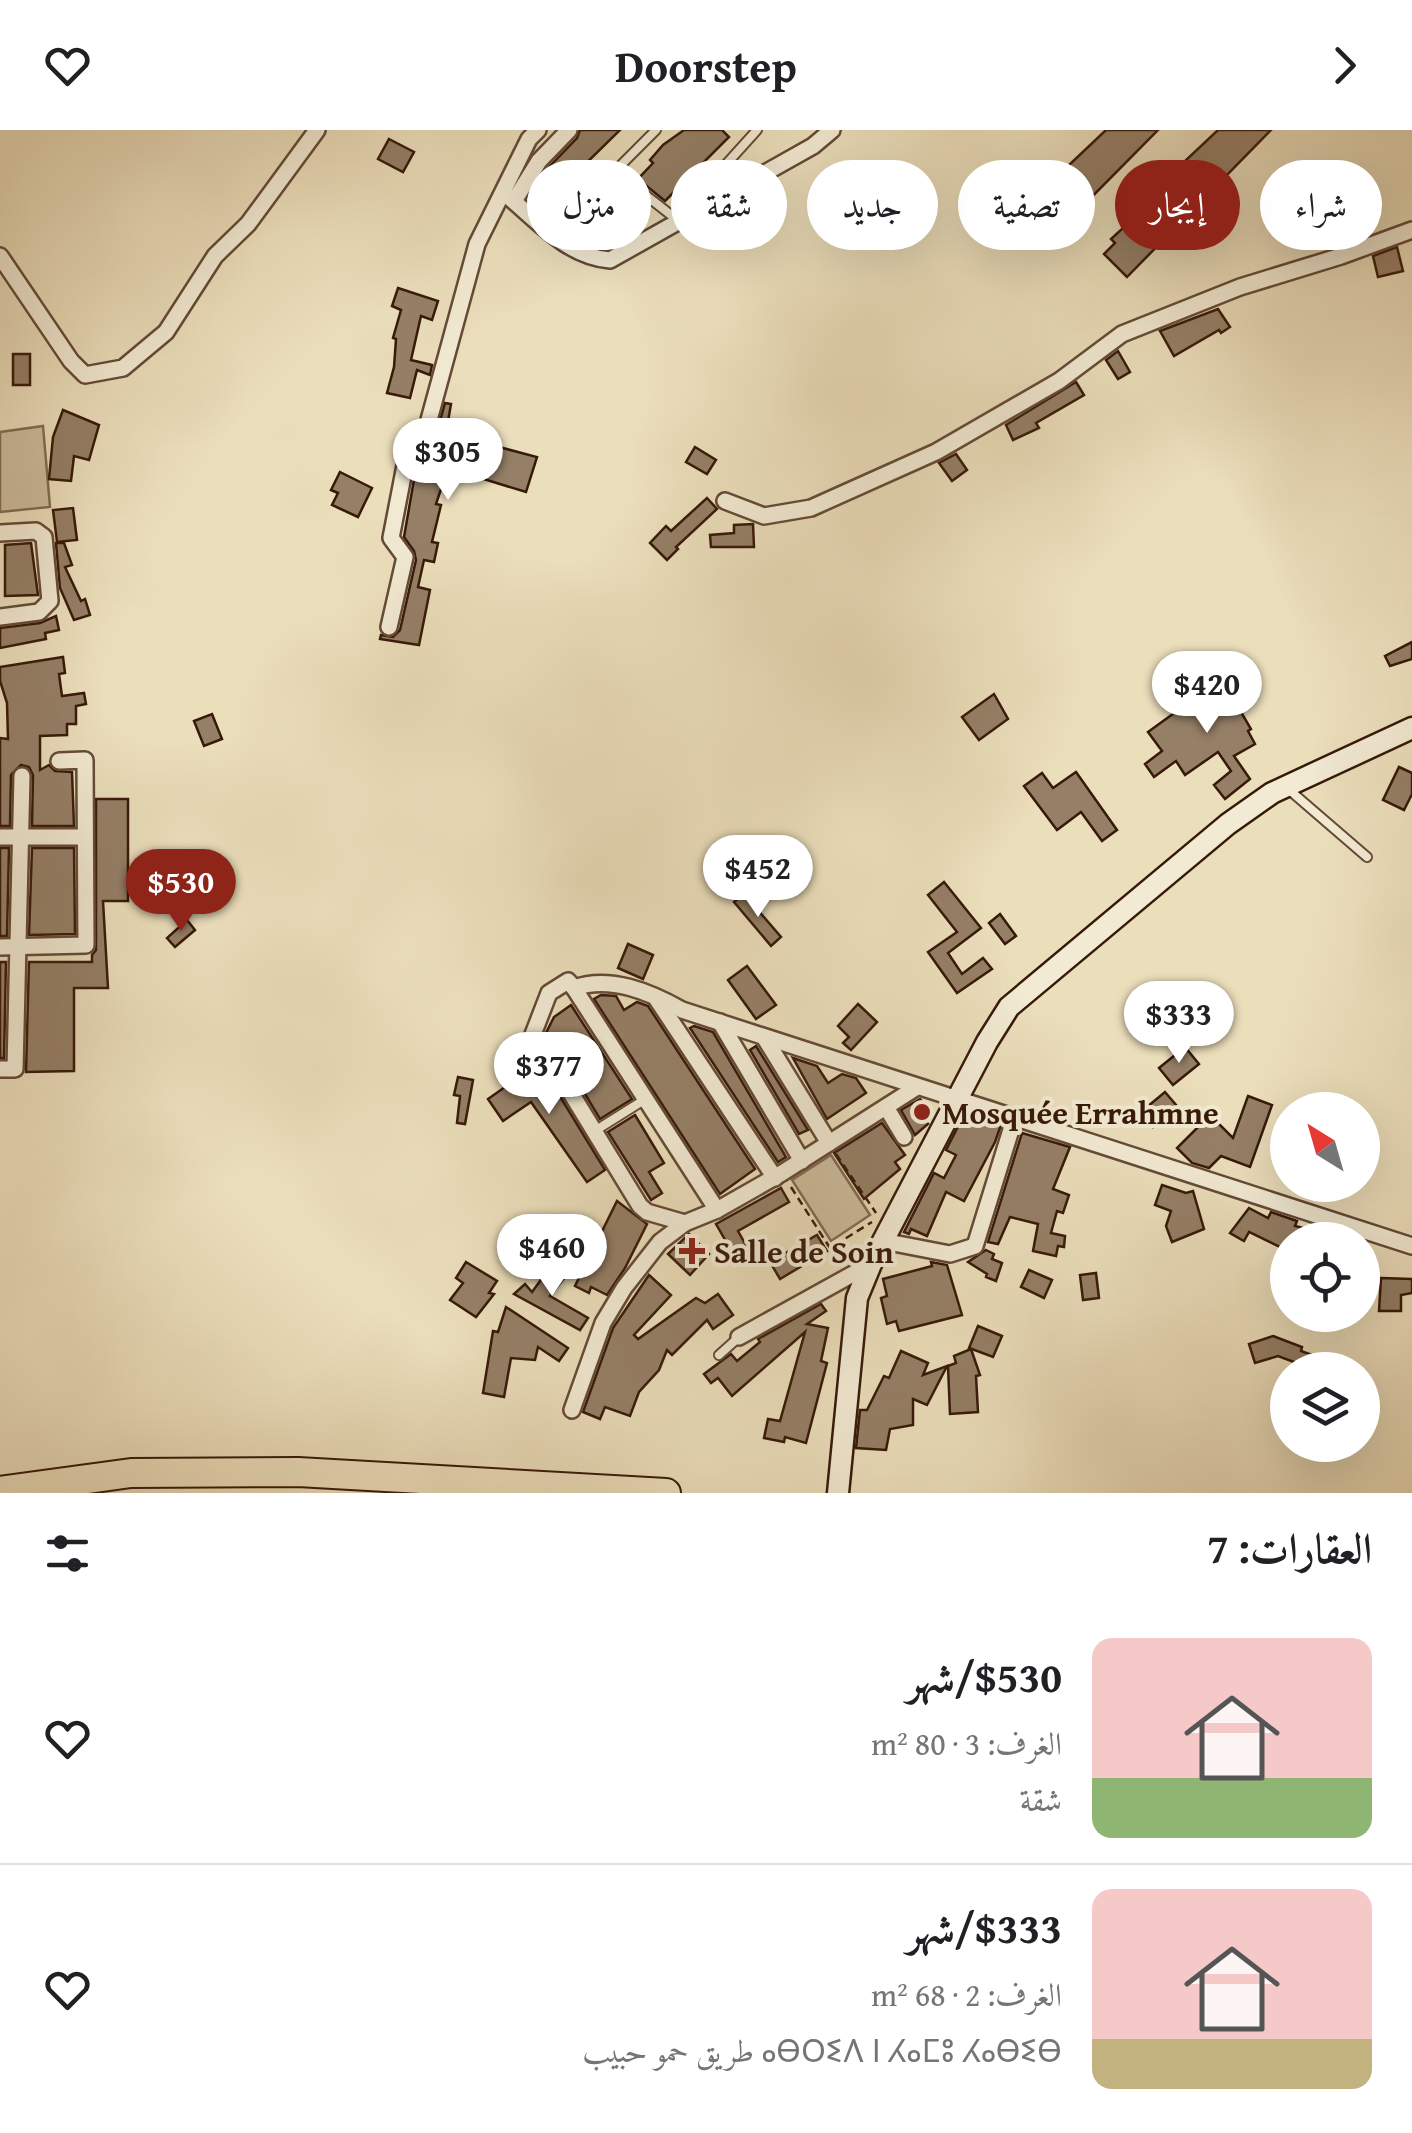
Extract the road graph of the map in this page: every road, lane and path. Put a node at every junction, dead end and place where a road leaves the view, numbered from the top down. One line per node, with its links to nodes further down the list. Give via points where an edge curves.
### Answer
1 (317, 130): 13 (street, via 248,224 215,256 166,332 123,368 85,375)
2 (538, 130): 9 (street)
3 (569, 130): 9 (street)
4 (656, 130): 10 (lane, via 619,167 620,176)
5 (758, 130): 7 (lane)
6 (832, 130): 8 (street)
7 (730, 160)
8 (787, 161)
9 (509, 197): 11 (street, via 589,259 610,260); 17 (street, via 477,244 426,431 408,445 391,538 405,557)
10 (671, 215)
11 (671, 227)
12 (1412, 230): 14 (street, via 1122,334 1059,381 936,452 811,508 764,516)
13 (0, 256)
14 (725, 501)
15 (0, 533): 16 (street, via 36,531 44,537 50,601 40,612)
16 (0, 617)
17 (390, 627)
18 (1412, 728): 21 (main road)
19 (59, 761): 23 (street, via 85,760)
20 (22, 776): 22 (street)
21 (1286, 787): 25 (lane); 35 (main road, via 1228,824 1009,1007)
22 (19, 837): 23 (street); 24 (street); 27 (street)
23 (84, 837): 27 (street, via 86,945)
24 (0, 838)
25 (1367, 857)
26 (0, 946): 27 (street)
27 (18, 946): 32 (street, via 15,1069)
28 (574, 988): 29 (street, via 594,981); 34 (street); 38 (street, via 568,981 549,993 532,1037)
29 (654, 994): 30 (street); 42 (street)
30 (720, 1022): 31 (street); 41 (street)
31 (764, 1036): 33 (street); 40 (street)
32 (0, 1068)
33 (917, 1087): 35 (street); 36 (street)
34 (645, 1099): 38 (lane); 43 (street)
35 (958, 1101): 37 (street); 45 (main road)
36 (886, 1107): 39 (street); 40 (street)
37 (1014, 1120): 45 (street, via 975,1246 950,1254); 46 (street)
38 (593, 1132): 44 (street, via 646,1212)
39 (904, 1137)
40 (829, 1144): 41 (street); 42 (path, via 878,1217 862,1228 830,1248)
41 (802, 1161): 42 (street)
42 (778, 1176): 43 (street)
43 (717, 1210): 44 (street)
44 (685, 1223): 50 (street, via 660,1242 624,1288)
45 (883, 1242): 47 (main road)
46 (1412, 1246)
47 (871, 1264): 48 (street); 53 (main road, via 857,1298)
48 (740, 1337): 49 (lane)
49 (719, 1355)
50 (572, 1410)
51 (0, 1491): 52 (highway, via 149,1472 298,1472)
52 (666, 1493)
53 (838, 1493)

